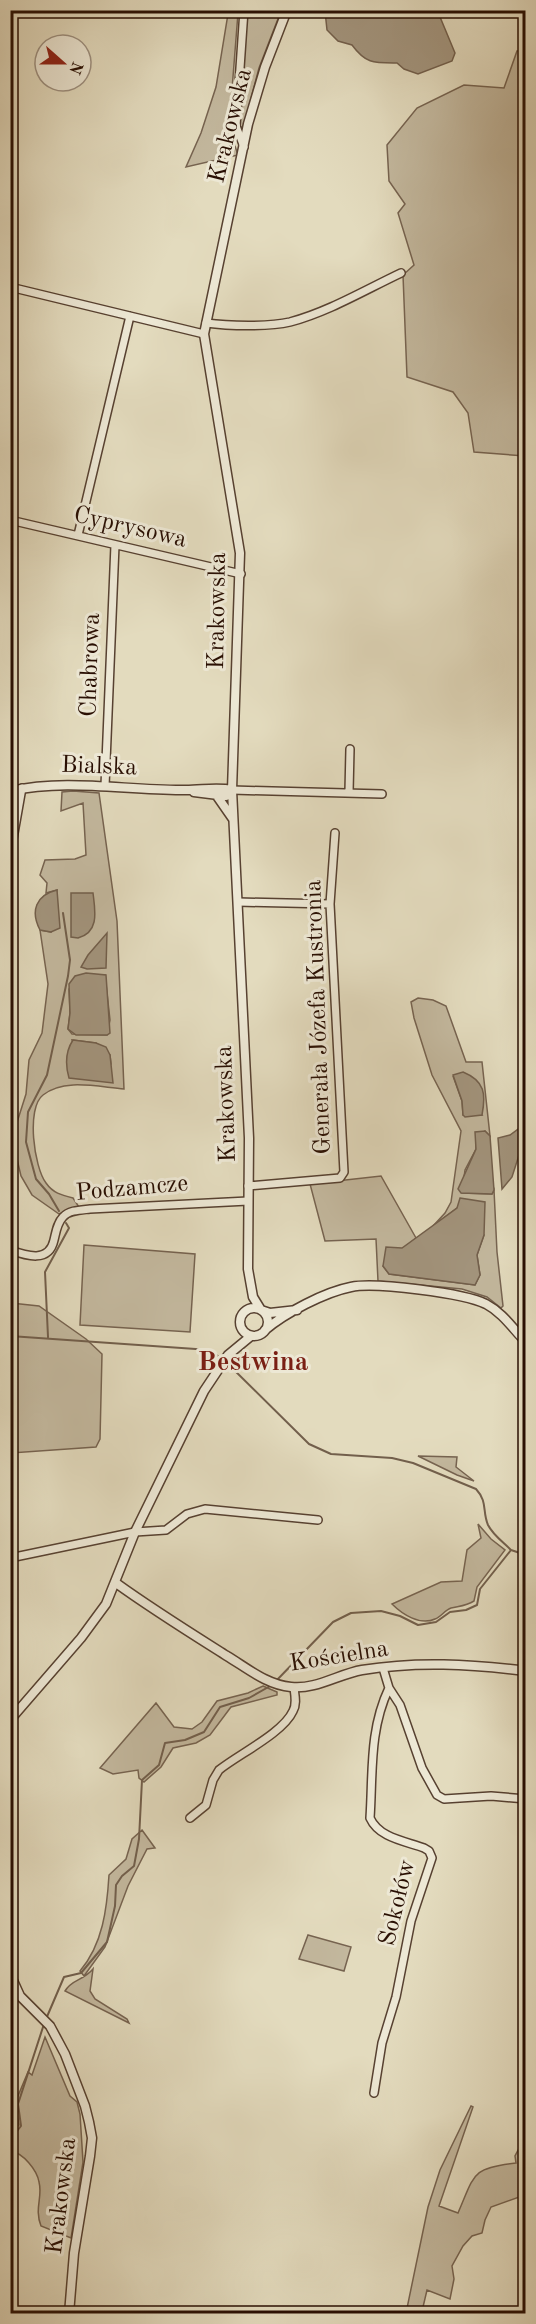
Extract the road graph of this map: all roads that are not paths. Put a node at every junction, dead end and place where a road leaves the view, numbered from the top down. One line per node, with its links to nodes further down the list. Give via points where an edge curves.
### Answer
1 (244, 10): 3 (street, via 236,126)
2 (287, 10): 3 (street, Krakowska, via 260,84)
3 (244, 147): 7 (street, Krakowska)
4 (401, 273): 7 (street, via 324,310 289,322)
5 (10, 287): 6 (street)
6 (130, 316): 8 (street); 10 (street)
7 (206, 323): 8 (street, Krakowska)
8 (204, 334): 12 (street, Krakowska, via 238,534)
9 (10, 520): 10 (street, Cyprysowa)
10 (78, 535): 11 (street, Cyprysowa)
11 (115, 545): 12 (street, Cyprysowa); 15 (street, Chabrowa)
12 (241, 573): 14 (street, Krakowska)
13 (350, 750): 19 (street)
14 (233, 785): 17 (street, Bialska); 19 (street); 21 (street, via 226,796); 22 (street, Krakowska)
15 (105, 786): 16 (street, Bialska); 17 (street, Bialska)
16 (22, 788): 18 (street, Bialska); 24 (street)
17 (186, 790): 21 (street, Bialska)
18 (10, 791)
19 (349, 792): 20 (street)
20 (382, 794)
21 (217, 796): 22 (street)
22 (234, 819): 25 (street, Krakowska)
23 (335, 833): 26 (street, Generała Józefa Kustronia)
24 (10, 856)
25 (238, 902): 26 (street); 27 (street, Krakowska)
26 (330, 904): 27 (street, Generała Józefa Kustronia, via 344,1172 340,1178)
27 (248, 1186): 28 (street, Krakowska)
28 (248, 1201): 29 (street, Podzamcze, via 71,1212 57,1225 46,1254 28,1257); 30 (street, Krakowska)
29 (10, 1250)
30 (248, 1269): 31 (street, Krakowska); 32 (street, Krakowska, via 253,1297)
31 (246, 1310): 32 (street); 34 (street)
32 (261, 1310): 33 (street); 35 (street, via 267,1319)
33 (297, 1310): 35 (street); 37 (street, via 358,1286 446,1293 486,1304)
34 (240, 1325): 36 (street); 38 (street)
35 (265, 1330): 36 (street)
36 (251, 1336): 38 (street)
37 (525, 1342)
38 (228, 1355): 40 (street, via 185,1426)
39 (318, 1520): 40 (street, via 205,1509 187,1514 166,1530)
40 (135, 1532): 41 (street); 42 (street)
41 (10, 1558)
42 (116, 1583): 45 (street, Kościelna, via 274,1684); 47 (street, via 93,1623)
43 (383, 1668): 44 (street, Kościelna, via 462,1664); 45 (street, Kościelna); 46 (street)
44 (525, 1671)
45 (294, 1688): 49 (street, via 294,1711 285,1722 219,1770 206,1805)
46 (389, 1688): 48 (street, via 400,1705 422,1768 437,1795 444,1799); 53 (street, Sokołów, via 379,1708 375,1730 370,1818 382,1833 424,1848 432,1858 411,1921)
47 (10, 1720)
48 (525, 1799)
49 (190, 1818)
50 (10, 1974): 52 (street, Krakowska)
51 (10, 1989): 52 (street, Krakowska)
52 (20, 1996): 54 (street, Krakowska, via 50,2026 65,2054 85,2106 92,2138)
53 (374, 2092)
54 (69, 2313)

